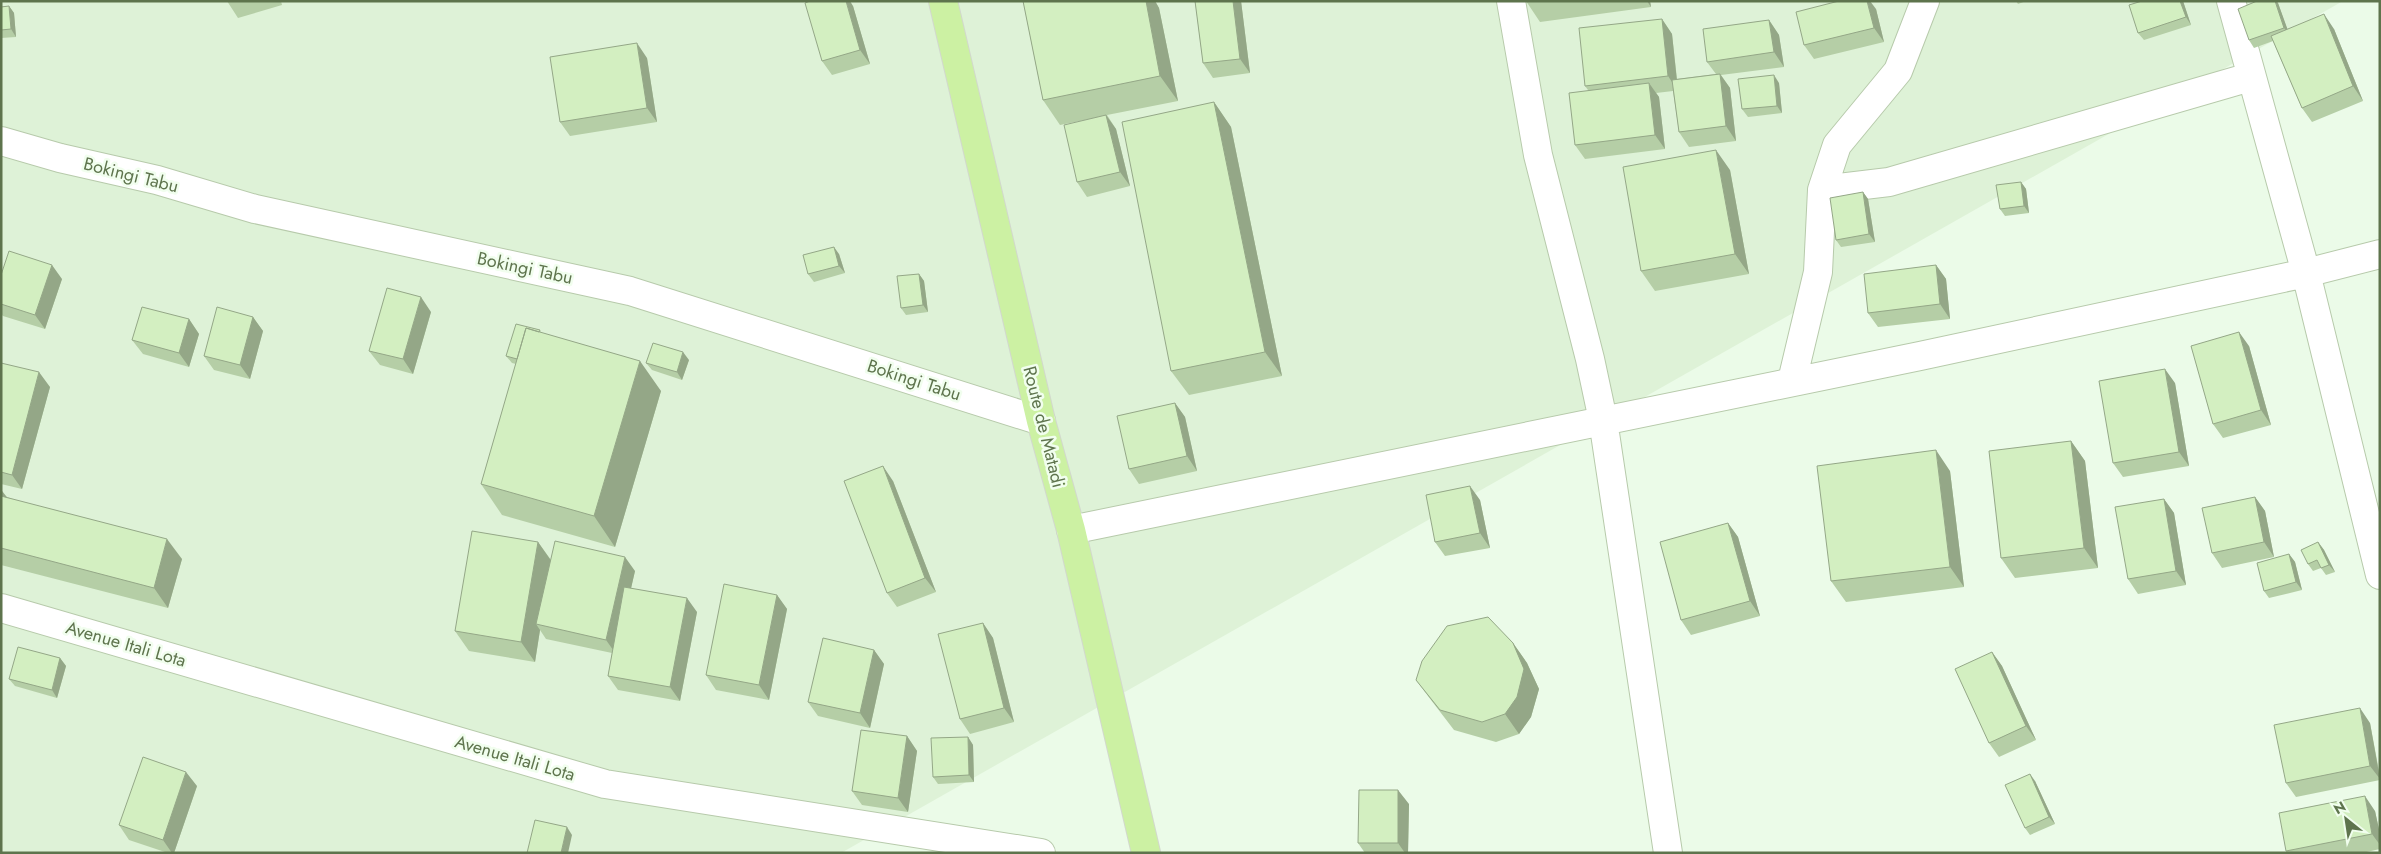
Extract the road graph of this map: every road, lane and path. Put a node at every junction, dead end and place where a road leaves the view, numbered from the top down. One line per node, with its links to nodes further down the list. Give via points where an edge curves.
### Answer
1 (943, 1): 13 (highway, Route de Matadi)
2 (1511, 1): 12 (street, via 1538,155)
3 (1925, 1): 8 (street, via 1898,71 1837,145)
4 (2258, 6): 5 (street)
5 (2233, 10): 6 (street)
6 (2250, 77): 8 (street, via 1889,182); 10 (street)
7 (1, 141): 13 (street, Bokingi Tabu, via 157,180 255,209 630,291)
8 (1822, 190): 11 (street, via 1818,272)
9 (2380, 254): 10 (street)
10 (2306, 273): 11 (street); 15 (street)
11 (1792, 381): 12 (street)
12 (1603, 420): 14 (street); 19 (street)
13 (1041, 421): 14 (highway, Route de Matadi)
14 (1071, 530): 18 (highway, Route de Matadi)
15 (2380, 575)
16 (1, 608): 17 (street, Avenue Itali Lota, via 605,784)
17 (1041, 853)
18 (1146, 853)
19 (1668, 853)

